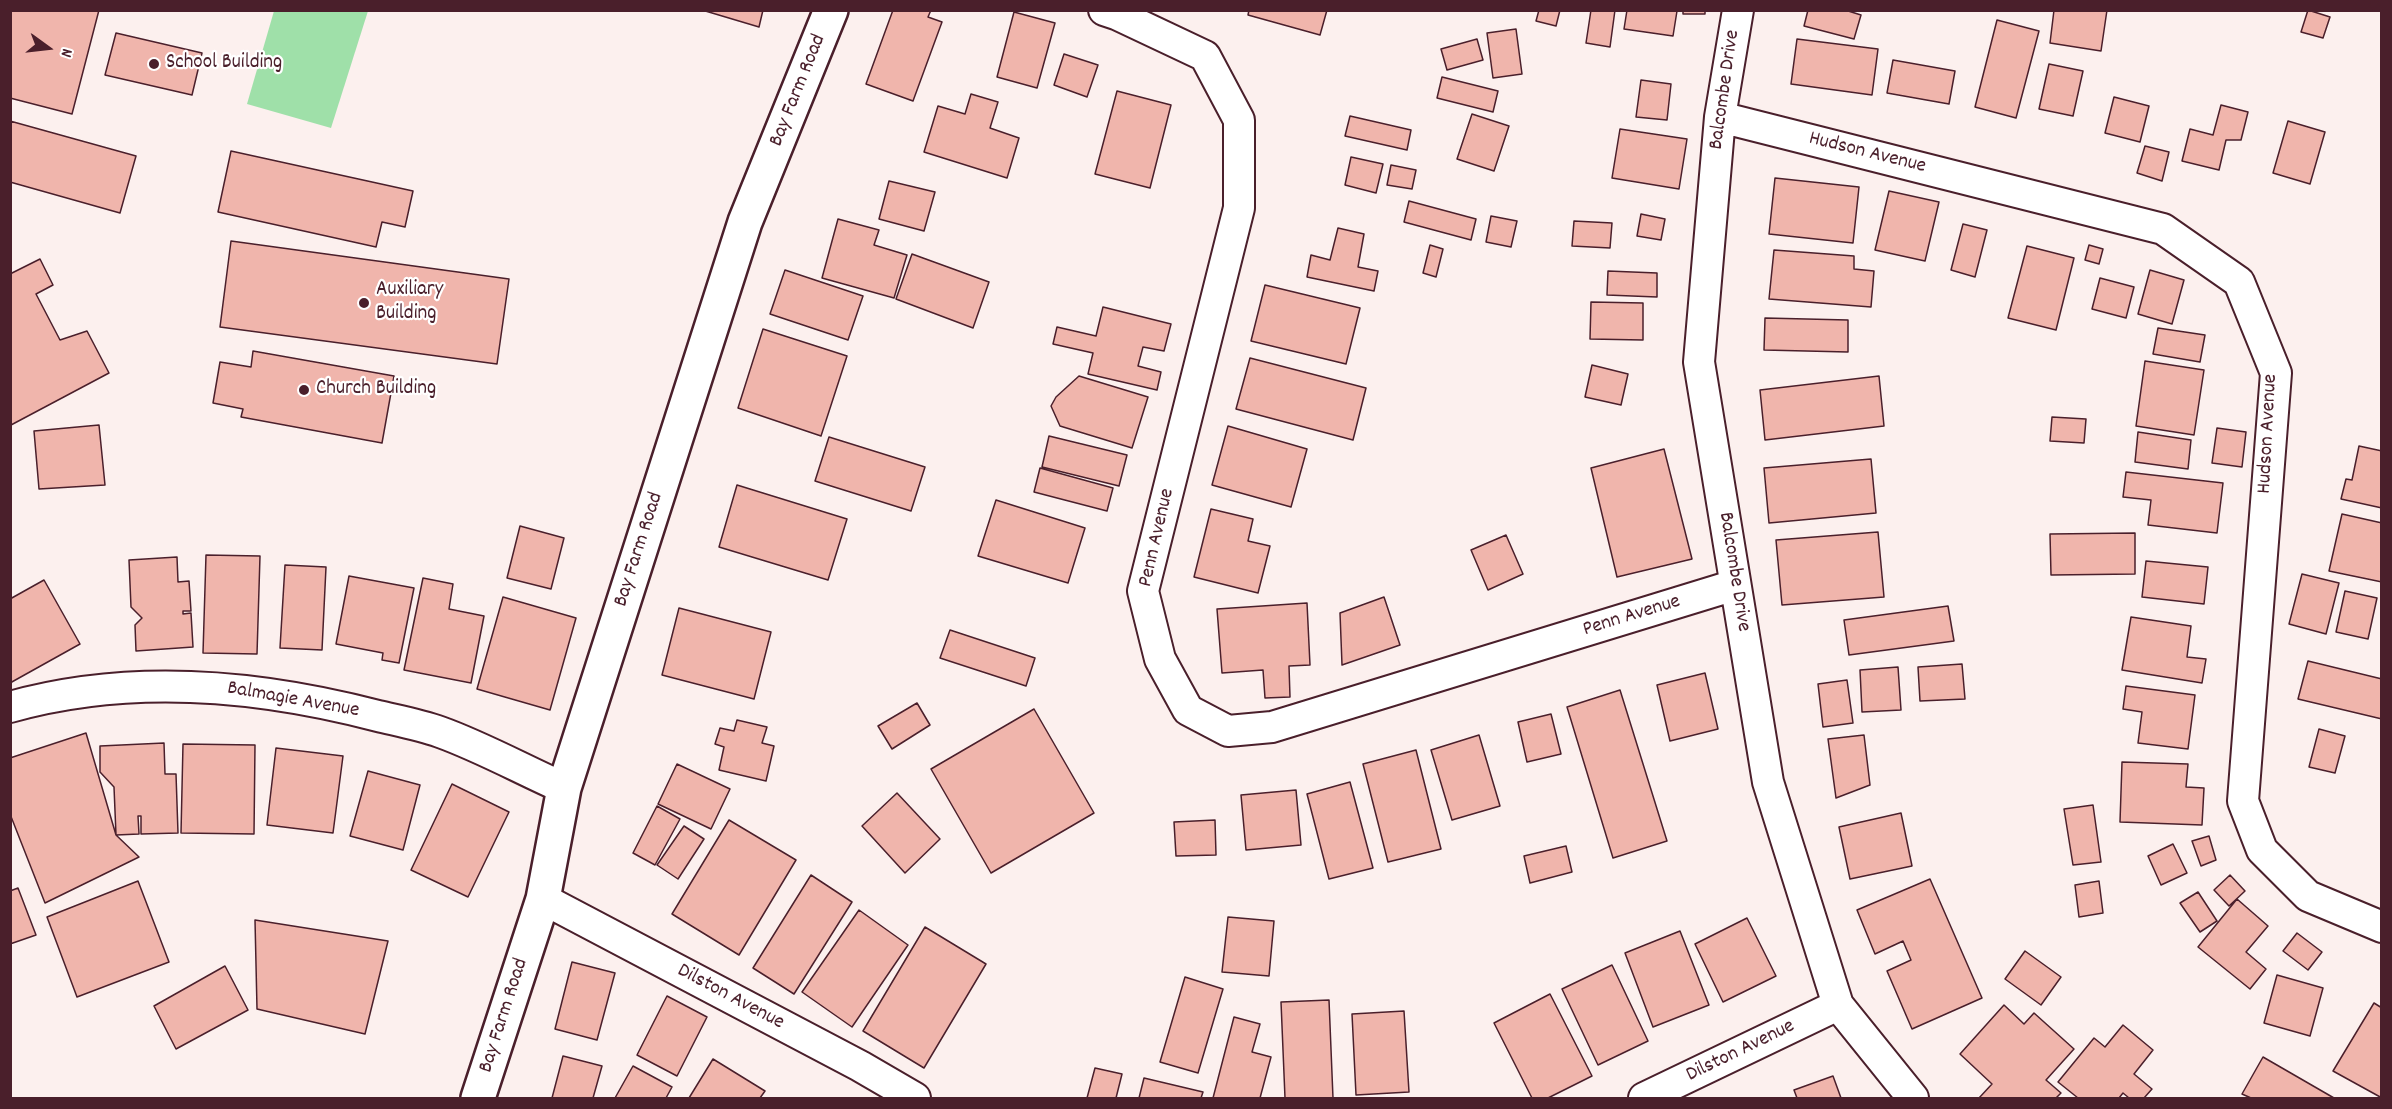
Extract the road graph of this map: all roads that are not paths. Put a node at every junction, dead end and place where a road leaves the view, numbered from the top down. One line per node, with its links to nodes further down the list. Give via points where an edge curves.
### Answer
1 (831, 10): 7 (street, Bay Farm Road, via 745,222)
2 (1104, 10): 5 (street, Penn Avenue, via 1205,56 1239,120 1239,208 1143,591 1160,659 1188,710 1228,731 1272,727)
3 (1738, 10): 4 (street, Balcombe Drive)
4 (1719, 117): 5 (street, Balcombe Drive, via 1699,362); 9 (street, Hudson Avenue, via 2163,229 2239,282 2276,373 2243,801 2262,850 2308,896)
5 (1735, 585): 10 (street, Balcombe Drive, via 1768,782)
6 (10, 707): 7 (street, Balmagie Avenue, via 119,687 215,688 320,701 440,732)
7 (564, 788): 8 (street, Bay Farm Road)
8 (543, 900): 11 (street, Bay Farm Road); 12 (street, Dilston Avenue)
9 (2382, 927)
10 (1838, 1005): 13 (street, Dilston Avenue); 14 (street, Balcombe Drive)
11 (478, 1098)
12 (915, 1098)
13 (1644, 1098)
14 (1913, 1098)

